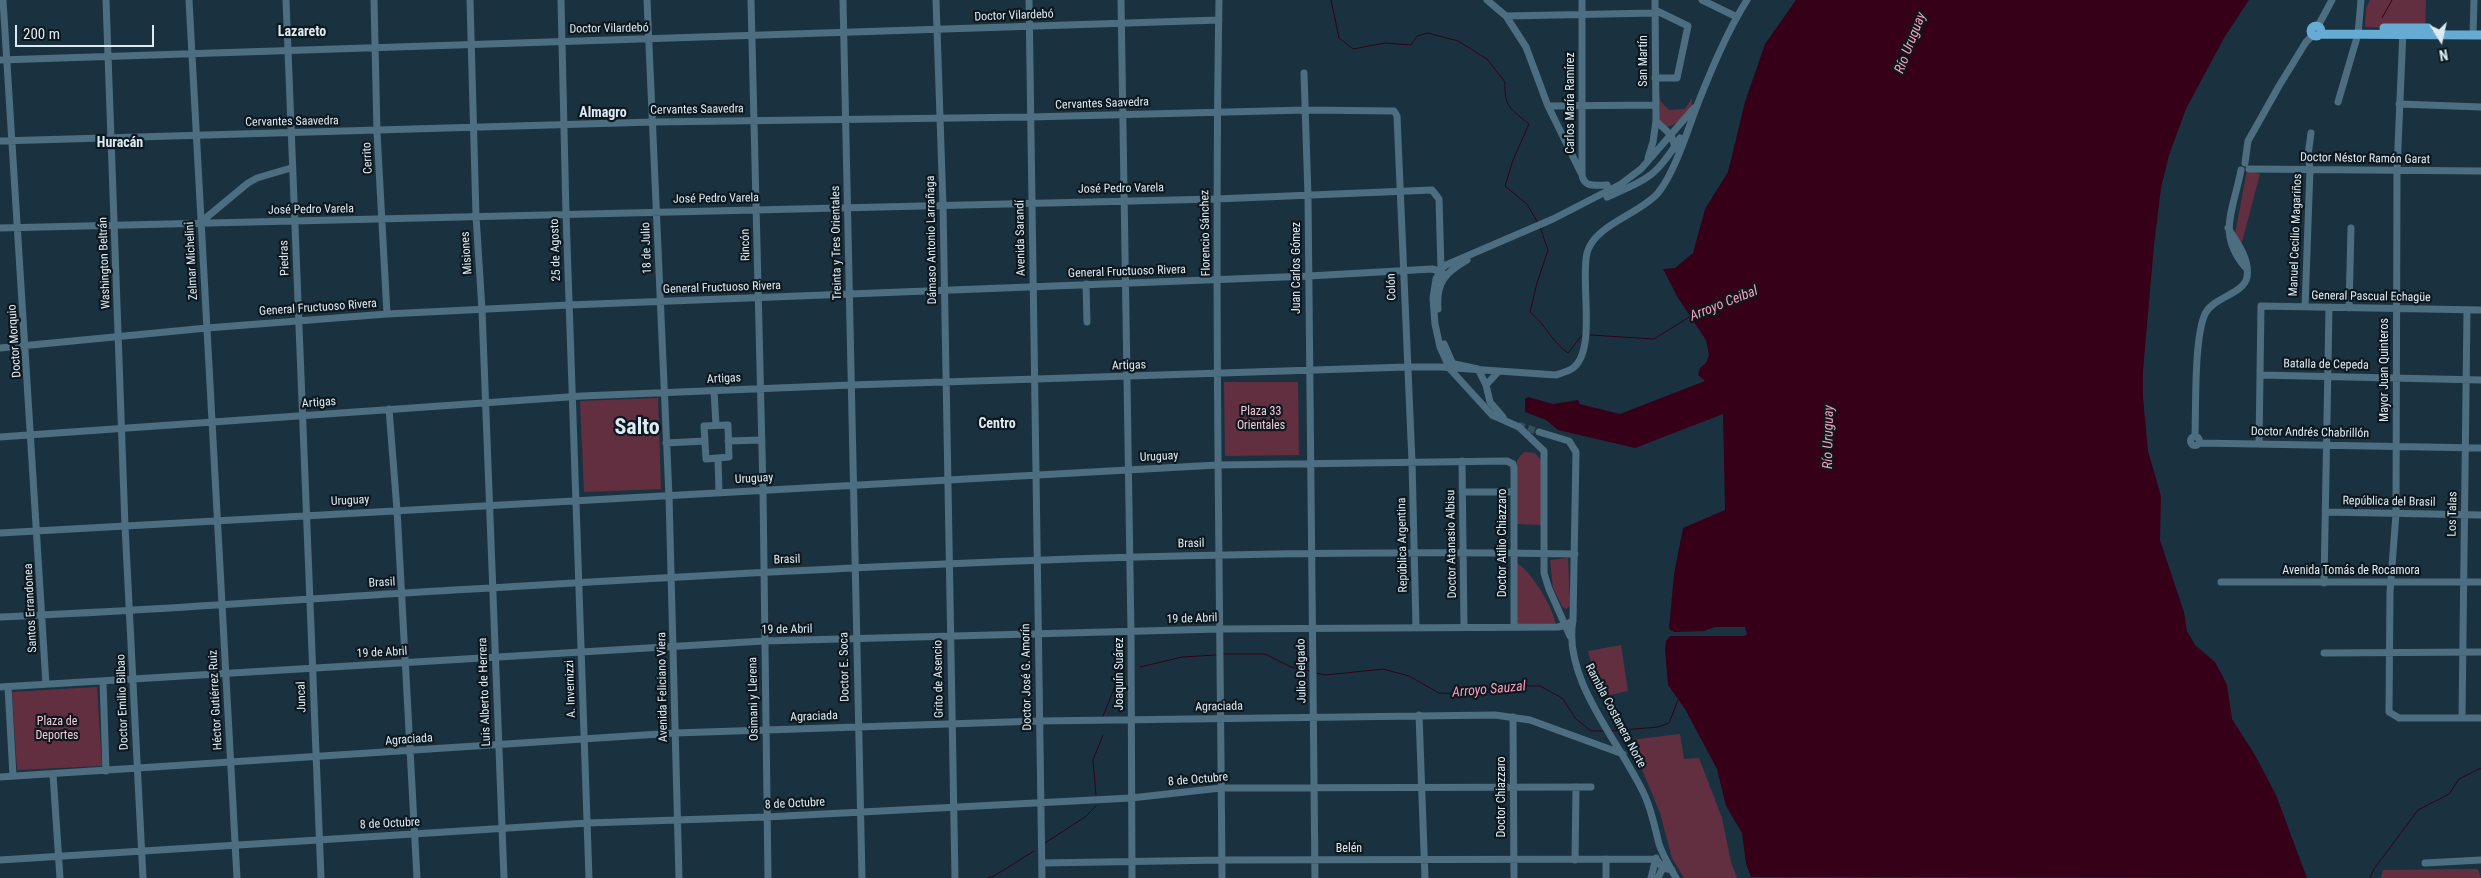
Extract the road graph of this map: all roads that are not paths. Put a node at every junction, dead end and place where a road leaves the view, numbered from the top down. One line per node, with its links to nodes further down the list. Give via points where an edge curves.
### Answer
1 (3, 0): 43 (street, Doctor Morquio)
2 (106, 0): 42 (street, Washington Beltrán)
3 (189, 0): 41 (street, Zelmar Michelini)
4 (286, 0): 40 (street, Piedras)
5 (374, 0): 39 (street, Cerrito)
6 (470, 0): 38 (street, Misiones)
7 (561, 0): 37 (street, 25 de Agosto)
8 (647, 0): 36 (street, 18 de Julio)
9 (751, 0): 35 (street, Rincón)
10 (842, 0): 33 (street, Treinta y Tres Orientales)
11 (936, 0): 29 (street, Dámaso Antonio Larrañaga)
12 (1028, 0): 28 (street, Avenida Sarandí)
13 (1120, 0): 27 (street, Joaquín Suárez)
14 (1219, 0): 26 (street, Florencio Sánchez)
15 (1487, 0): 24 (street)
16 (1582, 0): 23 (street, Carlos María Ramírez)
17 (1702, 0): 25 (street)
18 (1747, 0): 25 (street)
19 (2332, 0): 31 (street)
20 (2361, 0): 32 (street)
21 (2474, 0): 34 (street)
22 (1656, 5): 23 (street); 45 (street, San Martín); 45 (street, via 1688,26 1677,78)
23 (1582, 14): 24 (street); 50 (street, Carlos María Ramírez)
24 (1506, 16): 49 (street, via 1533,60)
25 (1737, 17): 61 (street)
26 (1218, 20): 27 (street, Doctor Vilardebó); 54 (street, Florencio Sánchez)
27 (1122, 24): 28 (street, Doctor Vilardebó); 55 (street, Joaquín Suárez)
28 (1029, 27): 29 (street, Doctor Vilardebó); 56 (street, Avenida Sarandí)
29 (936, 30): 33 (street, Doctor Vilardebó); 57 (street, Dámaso Antonio Larrañaga)
30 (2403, 30): 32 (main road); 34 (main road); 47 (street, Mayor Juan Quinteros)
31 (2318, 31): 32 (main road); 78 (street, via 2301,49 2248,141)
32 (2359, 31): 46 (street)
33 (843, 32): 35 (street, Doctor Vilardebó); 58 (street, Treinta y Tres Orientales)
34 (2477, 32)
35 (752, 35): 36 (street, Doctor Vilardebó); 59 (street, Rincón)
36 (649, 40): 37 (street, Doctor Vilardebó); 62 (street, 18 de Julio)
37 (562, 41): 38 (street, Doctor Vilardebó); 63 (street, 25 de Agosto)
38 (470, 44): 39 (street, Doctor Vilardebó); 64 (street, Misiones)
39 (376, 48): 40 (street, Doctor Vilardebó); 65 (street, Cerrito)
40 (289, 51): 41 (street, Doctor Vilardebó); 68 (street, Piedras)
41 (193, 54): 42 (street, Doctor Vilardebó); 69 (street, Zelmar Michelini)
42 (108, 57): 43 (street, Doctor Vilardebó); 70 (street, Washington Beltrán)
43 (3, 60): 71 (street, Doctor Morquio)
44 (1304, 73): 52 (street, Juan Carlos Gómez)
45 (1655, 78): 48 (street, San Martín)
46 (2338, 102)
47 (2399, 104): 51 (street); 80 (street, Mayor Juan Quinteros)
48 (1655, 105): 50 (street); 60 (street, San Martín)
49 (1548, 106): 50 (street); 82 (street)
50 (1583, 106): 82 (street, Carlos María Ramírez)
51 (2481, 106)
52 (1306, 110): 53 (street, Cervantes Saavedra); 54 (street, Cervantes Saavedra); 85 (street, Juan Carlos Gómez)
53 (1394, 111): 84 (street, Colón, via 1397,116)
54 (1217, 112): 55 (street, Cervantes Saavedra); 86 (street, Florencio Sánchez)
55 (1124, 115): 56 (street, Cervantes Saavedra); 87 (street, Joaquín Suárez)
56 (1030, 117): 57 (street, Cervantes Saavedra); 88 (street, Avenida Sarandí)
57 (940, 118): 58 (street, Cervantes Saavedra); 89 (street, Dámaso Antonio Larrañaga)
58 (846, 119): 59 (street, Cervantes Saavedra); 90 (street, Treinta y Tres Orientales)
59 (754, 120): 62 (street, Cervantes Saavedra); 91 (street, Rincón)
60 (1656, 121): 66 (street); 73 (street, San Martín)
61 (1688, 121): 66 (street); 74 (street); 75 (street)
62 (653, 122): 63 (street, Cervantes Saavedra); 92 (street, 18 de Julio)
63 (564, 125): 64 (street, Cervantes Saavedra); 93 (street, 25 de Agosto)
64 (473, 128): 65 (street, Cervantes Saavedra); 95 (street, Misiones)
65 (377, 132): 68 (street, Cervantes Saavedra); 96 (street, Cerrito)
66 (1668, 133): 73 (street); 74 (street); 76 (street)
67 (2311, 133): 79 (street, Manuel Cecilio Magariños)
68 (290, 134): 69 (street, Cervantes Saavedra); 77 (street, Piedras)
69 (196, 135): 70 (street, Cervantes Saavedra); 97 (street, Zelmar Michelini)
70 (111, 138): 71 (street, Cervantes Saavedra); 99 (street, Washington Beltrán)
71 (12, 140): 72 (street, Cervantes Saavedra); 100 (street, Doctor Morquio)
72 (0, 141)
73 (1653, 142): 76 (street, San Martín)
74 (1676, 146): 75 (street); 94 (street, via 1652,176)
75 (1676, 157): 133 (street, Artigas, via 1658,193 1600,234 1590,245 1585,265 1585,345 1578,362 1565,372 1544,375)
76 (1646, 163): 94 (street, via 1622,184)
77 (291, 168): 97 (street, via 248,183); 98 (street, Piedras)
78 (2245, 168): 79 (street, Doctor Néstor Ramón Garat); 163 (street, Doctor Andrés Chabrillón, via 2228,228 2232,250 2246,268 2247,278 2242,286 2213,303 2205,314 2199,337 2197,440)
79 (2310, 169): 80 (street, Doctor Néstor Ramón Garat); 115 (street, Manuel Cecilio Magariños)
80 (2397, 170): 81 (street, Doctor Néstor Ramón Garat); 118 (street, Mayor Juan Quinteros)
81 (2481, 171)
82 (1582, 174): 83 (street, via 1584,182 1589,185)
83 (1607, 185)
84 (1400, 190): 85 (street, José Pedro Varela); 103 (street, José Pedro Varela, via 1432,190 1439,199); 104 (street, Colón)
85 (1308, 196): 86 (street, José Pedro Varela); 105 (street, Juan Carlos Gómez)
86 (1216, 199): 87 (street, José Pedro Varela); 106 (street, Florencio Sánchez)
87 (1124, 200): 88 (street, José Pedro Varela); 107 (street, Joaquín Suárez)
88 (1032, 203): 89 (street, José Pedro Varela); 109 (street, Avenida Sarandí)
89 (943, 205): 90 (street, José Pedro Varela); 110 (street, Dámaso Antonio Larrañaga)
90 (848, 207): 91 (street, José Pedro Varela); 111 (street, Treinta y Tres Orientales)
91 (756, 209): 92 (street, José Pedro Varela); 112 (street, Rincón)
92 (656, 211): 93 (street, José Pedro Varela); 113 (street, 18 de Julio)
93 (566, 214): 95 (street, José Pedro Varela); 114 (street, 25 de Agosto)
94 (1563, 214): 103 (street)
95 (476, 216): 96 (street, José Pedro Varela); 119 (street, Misiones)
96 (382, 219): 98 (street, José Pedro Varela); 122 (street, Cerrito)
97 (201, 222): 98 (street, José Pedro Varela); 99 (street, José Pedro Varela); 125 (street, Zelmar Michelini)
98 (295, 222): 123 (street, Piedras)
99 (114, 225): 100 (street, José Pedro Varela); 126 (street, Washington Beltrán)
100 (18, 227): 101 (street, José Pedro Varela); 127 (street, Doctor Morquio)
101 (0, 228)
102 (2351, 228): 117 (street)
103 (1443, 270): 104 (street, General Fructuoso Rivera); 129 (street, via 1434,289 1433,305 1440,347)
104 (1403, 271): 105 (street, General Fructuoso Rivera); 130 (street, Colón)
105 (1309, 276): 106 (street, General Fructuoso Rivera); 132 (street, Juan Carlos Gómez)
106 (1217, 280): 107 (street, General Fructuoso Rivera); 134 (street, Florencio Sánchez)
107 (1125, 283): 108 (street, General Fructuoso Rivera); 137 (street, Joaquín Suárez)
108 (1086, 284): 109 (street, General Fructuoso Rivera); 124 (street)
109 (1034, 287): 110 (street, General Fructuoso Rivera); 140 (street, Avenida Sarandí)
110 (945, 290): 111 (street, General Fructuoso Rivera); 142 (street, Dámaso Antonio Larrañaga)
111 (850, 294): 112 (street, General Fructuoso Rivera); 143 (street, Treinta y Tres Orientales)
112 (758, 298): 113 (street, General Fructuoso Rivera); 145 (street, Rincón)
113 (660, 302): 114 (street, General Fructuoso Rivera); 147 (street, 18 de Julio)
114 (569, 305): 119 (street, General Fructuoso Rivera); 148 (street, 25 de Agosto)
115 (2306, 307): 116 (street, General Pascual Echagüe); 135 (street, General Pascual Echagüe, via 2261,306)
116 (2329, 308): 117 (street, General Pascual Echagüe); 136 (street)
117 (2349, 308): 118 (street, General Pascual Echagüe)
118 (2397, 309): 120 (street, General Pascual Echagüe); 138 (street, Mayor Juan Quinteros)
119 (482, 310): 122 (street, General Fructuoso Rivera); 149 (street, Misiones)
120 (2467, 310): 121 (street, General Pascual Echagüe); 139 (street, Los Talas)
121 (2481, 310)
122 (387, 314): 123 (street, General Fructuoso Rivera)
123 (298, 321): 125 (street, General Fructuoso Rivera); 151 (street, Piedras)
124 (1087, 322)
125 (207, 328): 126 (street, General Fructuoso Rivera); 153 (street, Zelmar Michelini)
126 (118, 338): 127 (street, General Fructuoso Rivera); 155 (street, Washington Beltrán)
127 (26, 346): 128 (street, General Fructuoso Rivera); 157 (street, Doctor Morquio)
128 (0, 348)
129 (1451, 366): 130 (street, Artigas); 131 (street, Artigas); 198 (street, via 1492,416 1519,428 1544,451)
130 (1407, 367): 132 (street, Artigas); 170 (street, Colón)
131 (1478, 369): 133 (street, Artigas); 144 (street)
132 (1309, 372): 134 (street, Artigas); 172 (street, Juan Carlos Gómez)
133 (1498, 372): 144 (street)
134 (1217, 374): 137 (street, Artigas); 173 (street, Florencio Sánchez)
135 (2260, 375): 136 (street, Batalla de Cepeda); 163 (street)
136 (2328, 376): 138 (street, Batalla de Cepeda); 164 (street)
137 (1127, 377): 140 (street, Artigas); 174 (street, Joaquín Suárez)
138 (2397, 378): 139 (street, Batalla de Cepeda); 165 (street, Mayor Juan Quinteros)
139 (2466, 379): 141 (street, Batalla de Cepeda); 166 (street, Los Talas)
140 (1036, 380): 142 (street, Artigas); 175 (street, Avenida Sarandí)
141 (2481, 380)
142 (946, 383): 143 (street, Artigas); 176 (street, Dámaso Antonio Larrañaga)
143 (851, 385): 145 (street, Artigas); 177 (street, Treinta y Tres Orientales)
144 (1486, 386): 152 (street, via 1490,402)
145 (760, 389): 146 (street, Artigas); 159 (street, Rincón)
146 (714, 391): 147 (street, Artigas); 154 (street)
147 (664, 393): 148 (street, Artigas); 162 (street, 18 de Julio)
148 (574, 397): 149 (street, Artigas); 183 (street, 25 de Agosto)
149 (485, 402): 150 (street, Artigas); 184 (street, Misiones)
150 (389, 409): 151 (street, Artigas); 185 (street)
151 (303, 415): 153 (street, Artigas); 188 (street, Piedras)
152 (1502, 417)
153 (212, 421): 155 (street, Artigas); 191 (street, Zelmar Michelini)
154 (716, 425): 160 (street, via 704,426); 161 (street, via 728,425)
155 (123, 428): 157 (street, Artigas); 192 (street, Washington Beltrán)
156 (1539, 432): 199 (street, Rambla Costanera Norte, via 1569,441 1576,452)
157 (32, 434): 158 (street, Artigas); 193 (street, Doctor Morquio)
158 (0, 437)
159 (762, 440): 161 (street); 178 (street, Rincón)
160 (705, 441): 162 (street); 168 (street, via 706,459)
161 (728, 441): 168 (street, via 729,457)
162 (666, 443): 182 (street, 18 de Julio)
163 (2259, 444): 164 (street, Doctor Andrés Chabrillón)
164 (2327, 445): 165 (street, Doctor Andrés Chabrillón); 186 (street)
165 (2396, 446): 166 (street, Doctor Andrés Chabrillón); 187 (street, Mayor Juan Quinteros)
166 (2465, 447): 167 (street, Doctor Andrés Chabrillón); 189 (street, Los Talas)
167 (2481, 448)
168 (718, 458): 179 (street)
169 (1462, 461): 170 (street, Uruguay); 171 (street, Uruguay); 180 (street, Doctor Atanasio Albisu)
170 (1412, 462): 172 (street, Uruguay); 196 (street, República Argentina)
171 (1510, 462): 181 (street, Doctor Atilio Chiazzaro, via 1514,468)
172 (1310, 463): 173 (street, Uruguay); 201 (street, Julio Delgado)
173 (1217, 465): 174 (street, Uruguay); 200 (street, Florencio Sánchez)
174 (1129, 470): 175 (street, Uruguay); 202 (street, Joaquín Suárez)
175 (1038, 475): 176 (street, Uruguay); 203 (street, Doctor José G. Amorín)
176 (947, 480): 177 (street, Uruguay); 204 (street, Grito de Asencio)
177 (854, 485): 178 (street, Uruguay); 205 (street, Doctor E. Soca)
178 (763, 490): 179 (street, Uruguay); 206 (street, Osimani y Llerena)
179 (720, 492): 182 (street, Uruguay)
180 (1462, 492): 181 (street); 195 (street, Doctor Atanasio Albisu)
181 (1514, 492): 197 (street, Doctor Atilio Chiazzaro)
182 (669, 496): 183 (street, Uruguay); 207 (street, Avenida Feliciano Viera)
183 (577, 499): 184 (street, Uruguay); 211 (street, A. Invernizzi)
184 (489, 504): 185 (street, Uruguay); 214 (street, Luis Alberto de Herrera)
185 (397, 510): 188 (street, Uruguay); 215 (street)
186 (2326, 512): 187 (street, República del Brasil); 212 (street)
187 (2396, 514): 189 (street, República del Brasil); 213 (street, Mayor Juan Quinteros)
188 (306, 515): 191 (street, Uruguay); 216 (street, Juncal)
189 (2464, 515): 190 (street, República del Brasil); 209 (street, Los Talas)
190 (2481, 515)
191 (218, 521): 192 (street, Uruguay); 217 (street, Héctor Gutiérrez Ruiz)
192 (125, 526): 193 (street, Uruguay); 220 (street, Doctor Emilio Bilbao)
193 (38, 531): 194 (street, Uruguay); 221 (street, Santos Errandonea)
194 (0, 533)
195 (1463, 552): 196 (street, Brasil); 197 (street, Brasil); 227 (street, Doctor Atanasio Albisu)
196 (1414, 553): 201 (street, Brasil); 225 (street, República Argentina)
197 (1513, 553): 198 (street, Brasil); 226 (street, Doctor Atilio Chiazzaro)
198 (1545, 554): 199 (street, Brasil); 219 (street, via 1546,581)
199 (1575, 554): 218 (street, Rambla Costanera Norte)
200 (1218, 555): 201 (street, Brasil); 202 (street, Brasil); 229 (street, Florencio Sánchez)
201 (1312, 555): 228 (street, Julio Delgado)
202 (1129, 557): 203 (street, Brasil); 230 (street, Joaquín Suárez)
203 (1038, 560): 204 (street, Brasil); 231 (street, Doctor José G. Amorín)
204 (948, 565): 205 (street, Brasil); 233 (street, Grito de Asencio)
205 (856, 570): 206 (street, Brasil); 234 (street, Doctor E. Soca)
206 (763, 572): 207 (street, Brasil); 235 (street, Osimani y Llerena)
207 (671, 579): 211 (street, Brasil); 236 (street, Avenida Feliciano Viera)
208 (2221, 582): 212 (street, Avenida Tomás de Rocamora)
209 (2464, 582): 210 (street, Avenida Tomás de Rocamora); 213 (street, Avenida Tomás de Rocamora); 238 (street, Los Talas)
210 (2481, 582)
211 (579, 583): 214 (street, Brasil); 237 (street, A. Invernizzi)
212 (2324, 583): 213 (street, Avenida Tomás de Rocamora)
213 (2392, 583): 241 (street, Mayor Juan Quinteros)
214 (493, 588): 215 (street, Brasil); 242 (street, Luis Alberto de Herrera)
215 (401, 593): 216 (street, Brasil); 243 (street)
216 (309, 598): 217 (street, Brasil); 244 (street, Juncal)
217 (222, 605): 220 (street, Brasil); 245 (street, Héctor Gutiérrez Ruiz)
218 (1574, 606): 219 (street, via 1567,612); 223 (street, Rambla Costanera Norte)
219 (1558, 609): 224 (street)
220 (130, 610): 221 (street, Brasil); 246 (street, Doctor Emilio Bilbao)
221 (42, 615): 222 (street, Brasil); 248 (street, Santos Errandonea)
222 (0, 617)
223 (1574, 620): 224 (street); 232 (street, Rambla Costanera Norte)
224 (1566, 625): 226 (street, 19 de Abril); 232 (street)
225 (1416, 626): 227 (street, 19 de Abril); 228 (street, 19 de Abril)
226 (1514, 626): 227 (street, 19 de Abril)
227 (1464, 627)
228 (1313, 628): 229 (street, 19 de Abril); 252 (street, Julio Delgado)
229 (1219, 629): 230 (street, 19 de Abril); 254 (street, Florencio Sánchez)
230 (1131, 632): 231 (street, 19 de Abril); 257 (street, Joaquín Suárez)
231 (1037, 635): 233 (street, 19 de Abril); 258 (street, Doctor José G. Amorín)
232 (1570, 636): 266 (street, Rambla Costanera Norte, via 1575,665 1592,702)
233 (950, 638): 234 (street, 19 de Abril); 259 (street, Grito de Asencio)
234 (856, 640): 235 (street, 19 de Abril); 260 (street, Doctor E. Soca)
235 (764, 641): 236 (street, 19 de Abril); 261 (street, Osimani y Llerena)
236 (673, 646): 237 (street, 19 de Abril); 262 (street, Avenida Feliciano Viera)
237 (581, 652): 242 (street, 19 de Abril); 263 (street, A. Invernizzi)
238 (2462, 652): 239 (street); 241 (street); 255 (street, Los Talas)
239 (2481, 652)
240 (2324, 653): 241 (street)
241 (2389, 653): 255 (street, Mayor Juan Quinteros, via 2389,712 2399,718)
242 (495, 658): 243 (street, 19 de Abril); 264 (street, Luis Alberto de Herrera)
243 (406, 663): 244 (street, 19 de Abril); 265 (street)
244 (312, 668): 245 (street, 19 de Abril); 267 (street, Juncal)
245 (225, 675): 246 (street, 19 de Abril); 268 (street, Héctor Gutiérrez Ruiz)
246 (133, 678): 247 (street, 19 de Abril); 269 (street, Doctor Emilio Bilbao)
247 (103, 680): 248 (street, 19 de Abril); 270 (street)
248 (46, 684): 250 (street, 19 de Abril)
249 (0, 687): 250 (street, 19 de Abril)
250 (8, 687): 272 (street)
251 (1419, 715): 252 (street, Agraciada); 253 (street, Agraciada); 274 (street)
252 (1314, 717): 254 (street, Agraciada); 276 (street, Julio Delgado)
253 (1513, 717): 266 (street, Agraciada, via 1530,720); 275 (street, Doctor Chiazzaro)
254 (1221, 718): 257 (street, Agraciada); 279 (street, Florencio Sánchez)
255 (2462, 718): 256 (street)
256 (2481, 718)
257 (1131, 720): 258 (street, Agraciada); 280 (street, Joaquín Suárez)
258 (1039, 721): 259 (street, Agraciada); 281 (street, Doctor José G. Amorín)
259 (951, 725): 260 (street, Agraciada); 282 (street, Grito de Asencio)
260 (858, 727): 261 (street, Agraciada); 283 (street, Doctor E. Soca)
261 (766, 730): 262 (street, Agraciada); 284 (street, Osimani y Llerena)
262 (675, 733): 263 (street, Agraciada); 285 (street, Avenida Feliciano Viera)
263 (585, 738): 264 (street, Agraciada); 286 (street, A. Invernizzi)
264 (499, 746): 265 (street, Agraciada); 287 (street, Luis Alberto de Herrera)
265 (409, 751): 267 (street, Agraciada); 288 (street)
266 (1623, 754): 291 (street, Rambla Costanera Norte, via 1647,801)
267 (315, 757): 268 (street, Agraciada); 289 (street, Juncal)
268 (231, 763): 269 (street, Agraciada); 290 (street, Héctor Gutiérrez Ruiz)
269 (137, 768): 270 (street, Agraciada); 292 (street, Doctor Emilio Bilbao)
270 (106, 771): 271 (street, Agraciada)
271 (53, 774): 272 (street, Agraciada); 293 (street)
272 (13, 776): 273 (street, Agraciada)
273 (0, 777)
274 (1423, 786): 275 (street, 8 de Octubre); 276 (street, 8 de Octubre); 294 (street)
275 (1513, 786): 277 (street, 8 de Octubre); 295 (street, Doctor Chiazzaro)
276 (1315, 787): 279 (street, 8 de Octubre); 300 (street, Julio Delgado)
277 (1576, 787): 278 (street, 8 de Octubre); 301 (street)
278 (1591, 787)
279 (1221, 788): 280 (street, 8 de Octubre); 299 (street, Florencio Sánchez)
280 (1132, 798): 281 (street, 8 de Octubre); 304 (street, Joaquín Suárez)
281 (1040, 803): 282 (street, 8 de Octubre); 305 (street, Doctor José G. Amorín)
282 (953, 808): 283 (street, 8 de Octubre); 319 (street, Grito de Asencio)
283 (859, 812): 284 (street, 8 de Octubre); 318 (street, Doctor E. Soca)
284 (766, 817): 285 (street, 8 de Octubre); 317 (street, Osimani y Llerena)
285 (676, 819): 286 (street, 8 de Octubre); 316 (street, Avenida Feliciano Viera)
286 (588, 823): 287 (street, 8 de Octubre); 315 (street, A. Invernizzi)
287 (502, 830): 288 (street, 8 de Octubre); 314 (street, Luis Alberto de Herrera)
288 (414, 833): 289 (street, 8 de Octubre); 313 (street)
289 (319, 839): 290 (street, 8 de Octubre); 312 (street, Juncal)
290 (235, 845): 292 (street, 8 de Octubre); 311 (street, Héctor Gutiérrez Ruiz)
291 (1660, 845): 297 (street); 302 (street, Rambla Costanera Norte)
292 (141, 851): 293 (street, 8 de Octubre); 310 (street, Doctor Emilio Bilbao)
293 (58, 856): 298 (street, 8 de Octubre); 309 (street)
294 (1424, 859): 295 (street, Belén); 300 (street, Belén); 324 (street)
295 (1514, 859): 301 (street, Belén); 325 (street, Doctor Chiazzaro)
296 (1606, 859): 297 (street, Belén); 301 (street, Belén); 326 (street)
297 (1656, 859): 307 (street); 327 (street)
298 (0, 860)
299 (1222, 860): 300 (street, Belén); 304 (street, Belén); 322 (street, Florencio Sánchez)
300 (1315, 860): 323 (street, Julio Delgado)
301 (1575, 860)
302 (1666, 860): 307 (street); 308 (street, Rambla Costanera Norte)
303 (2481, 860): 306 (street)
304 (1132, 862): 305 (street, Belén); 321 (street, Joaquín Suárez)
305 (1042, 863): 320 (street, Doctor José G. Amorín)
306 (2425, 863)
307 (1663, 868): 308 (street); 328 (street)
308 (1674, 875): 328 (street)
309 (60, 878)
310 (143, 878)
311 (236, 878)
312 (320, 878)
313 (417, 878)
314 (504, 878)
315 (589, 878)
316 (679, 878)
317 (768, 878)
318 (862, 878)
319 (955, 878)
320 (1042, 878)
321 (1132, 878)
322 (1222, 878)
323 (1315, 878)
324 (1425, 878)
325 (1514, 878)
326 (1606, 878)
327 (1651, 878)
328 (1659, 878)

